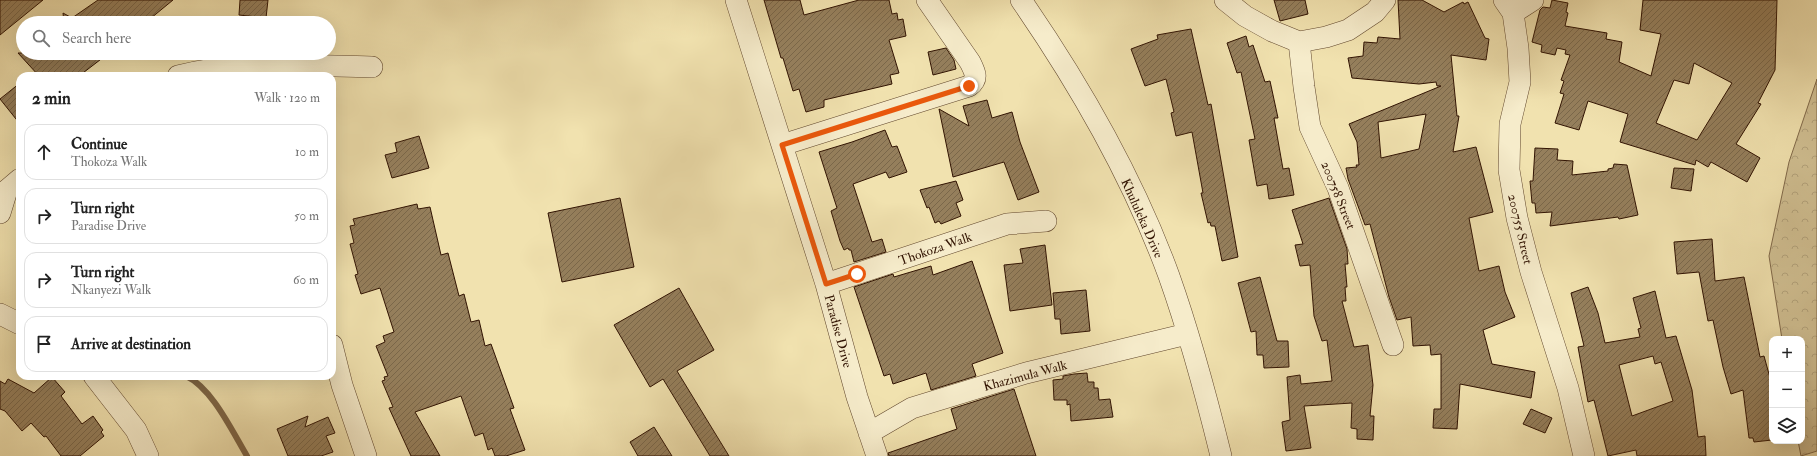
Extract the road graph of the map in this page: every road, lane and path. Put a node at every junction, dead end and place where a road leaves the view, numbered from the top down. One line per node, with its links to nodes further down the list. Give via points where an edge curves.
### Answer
1 (736, 0): 11 (street, Paradise Drive)
2 (927, 0): 11 (street, via 970,62 976,77 974,82 969,86)
3 (1020, 0): 18 (street, Khululeka Drive, via 1058,55 1096,120 1140,205 1169,276)
4 (1225, 0): 8 (street, via 1245,16)
5 (1385, 0): 8 (street, via 1375,12 1348,30)
6 (1534, 0): 7 (street)
7 (1508, 6): 27 (street, 200755 Street, via 1518,48 1520,82 1510,124 1508,170 1519,226 1568,388)
8 (1299, 42): 19 (street, 200758 Street, via 1310,127 1338,188)
9 (372, 67): 10 (street, via 252,66)
10 (193, 72)
11 (782, 145): 15 (street, Paradise Drive)
12 (16, 182): 13 (street, via 7,190)
13 (0, 213)
14 (1046, 222): 15 (street, Thokoza Walk, via 1007,224)
15 (826, 284): 22 (street, Paradise Drive)
16 (0, 314): 17 (street)
17 (16, 322)
18 (1188, 334): 22 (street, Khazimula Walk, via 1026,373 912,408); 26 (street, Khululeka Drive)
19 (1393, 345)
20 (336, 361): 24 (street)
21 (97, 380): 23 (street, via 136,430)
22 (869, 433): 25 (street, Paradise Drive)
23 (148, 456)
24 (366, 456)
25 (877, 456)
26 (1221, 456)
27 (1584, 456)

